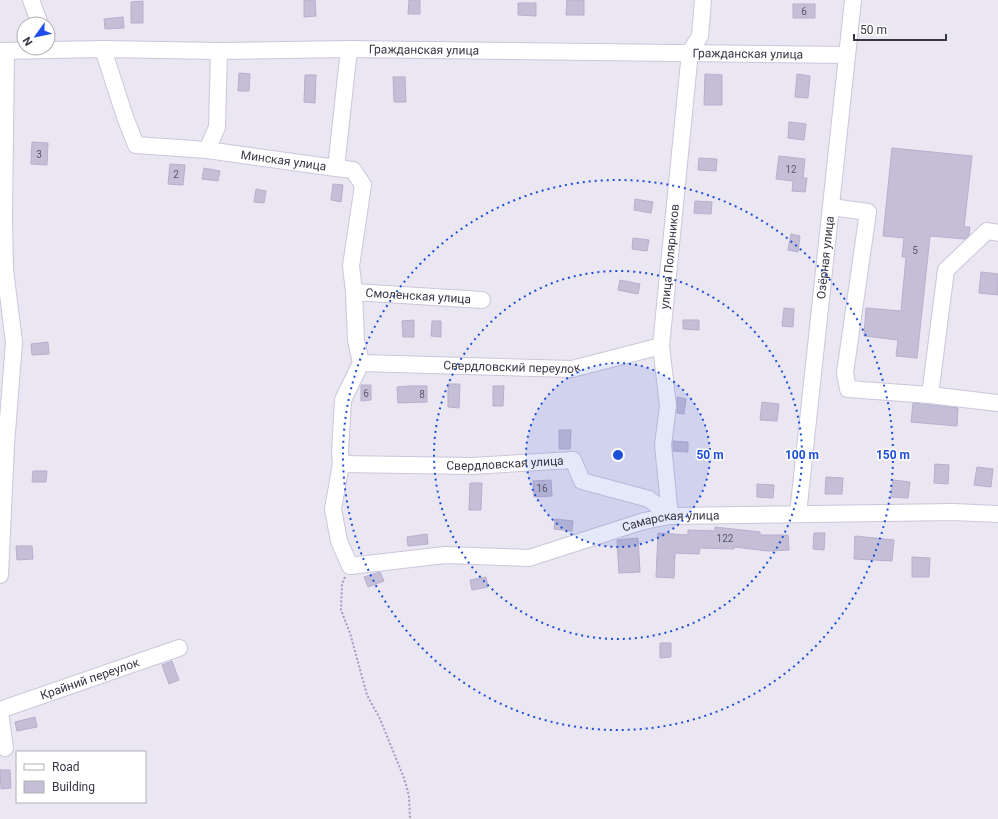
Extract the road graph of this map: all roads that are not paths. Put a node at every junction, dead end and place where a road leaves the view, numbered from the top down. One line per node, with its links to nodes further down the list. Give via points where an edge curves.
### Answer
1 (30, 0): 4 (street)
2 (703, 0): 11 (street, улица Полярников, via 700,36)
3 (853, 0): 12 (street, Озёрная улица)
4 (37, 16)
5 (56, 48): 6 (street, Гражданская улица)
6 (104, 49): 10 (street, Гражданская улица); 13 (street, Минская улица, via 136,145)
7 (349, 49): 10 (street, Гражданская улица); 11 (street, Гражданская улица); 14 (street, Минская улица)
8 (16, 50): 9 (street, Гражданская улица)
9 (3, 51): 27 (street, via 6,270 14,342)
10 (219, 51): 13 (street, via 217,127)
11 (690, 52): 12 (street, Гражданская улица); 19 (street, улица Полярников)
12 (847, 55): 15 (street, Озёрная улица)
13 (207, 150): 14 (street, Минская улица)
14 (336, 168): 17 (street, via 353,170 362,184 351,266)
15 (831, 207): 21 (street, via 868,212 846,373 848,389); 24 (street, Озёрная улица)
16 (998, 232): 21 (street, via 987,231 946,270)
17 (354, 292): 18 (street, Смоленская улица); 20 (street, Смоленская улица, via 356,340)
18 (482, 300)
19 (661, 346): 20 (street, Свердловский переулок, via 572,369); 26 (street, улица Полярников, via 668,406 663,445)
20 (361, 363): 23 (street, via 343,400)
21 (930, 395): 22 (street)
22 (998, 403)
23 (341, 464): 26 (street, Свердловская улица, via 471,466 572,460 582,481 649,499); 26 (street, Самарская улица, via 333,509 339,541 350,566 445,555 529,558 644,521)
24 (798, 514): 25 (street, Самарская улица); 26 (street, Самарская улица)
25 (998, 514)
26 (670, 516)
27 (0, 575)
28 (180, 648): 29 (street, Крайний переулок)
29 (0, 711): 30 (street)
30 (5, 748)

